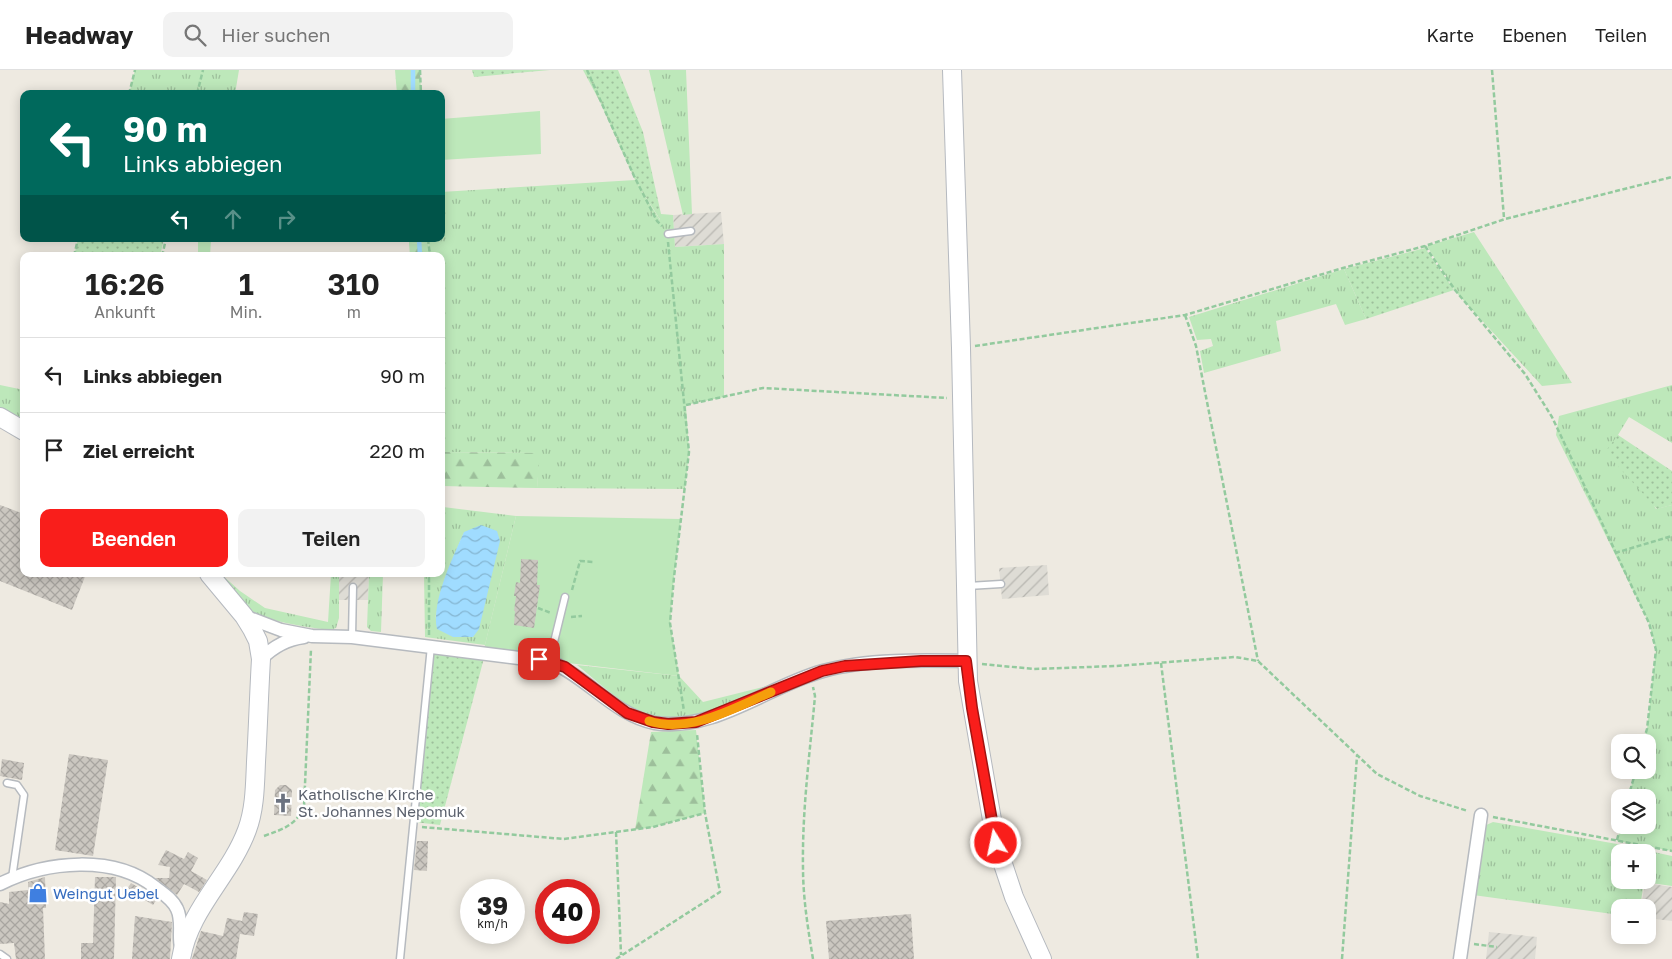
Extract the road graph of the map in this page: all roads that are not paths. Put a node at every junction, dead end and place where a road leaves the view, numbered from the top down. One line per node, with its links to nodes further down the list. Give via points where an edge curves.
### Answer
1 (952, 70): 8 (street)
2 (691, 231): 3 (lane)
3 (668, 234)
4 (0, 417): 5 (street)
5 (20, 429)
6 (212, 577): 11 (street)
7 (1000, 584): 8 (lane)
8 (967, 586): 16 (street)
9 (353, 587): 13 (lane)
10 (565, 597): 17 (lane)
11 (244, 616): 12 (street, via 281,630); 15 (street, via 258,641)
12 (312, 636): 13 (street); 15 (street, via 283,643)
13 (352, 637): 14 (street)
14 (430, 646): 17 (street); 24 (lane)
15 (261, 659): 22 (street, via 253,802 248,828 234,859 197,914)
16 (966, 661): 17 (street, via 854,665 822,671 691,723 653,722 627,713 565,667); 25 (street, via 996,843 1014,897)
17 (551, 662)
18 (7, 783): 20 (lane, via 17,785 24,795)
19 (1481, 815): 26 (street)
20 (6, 881): 22 (street, via 70,865 109,866 134,874 152,884 178,910)
21 (0, 954): 23 (lane)
22 (182, 955)
23 (7, 959)
24 (400, 959)
25 (1042, 959)
26 (1460, 959)

